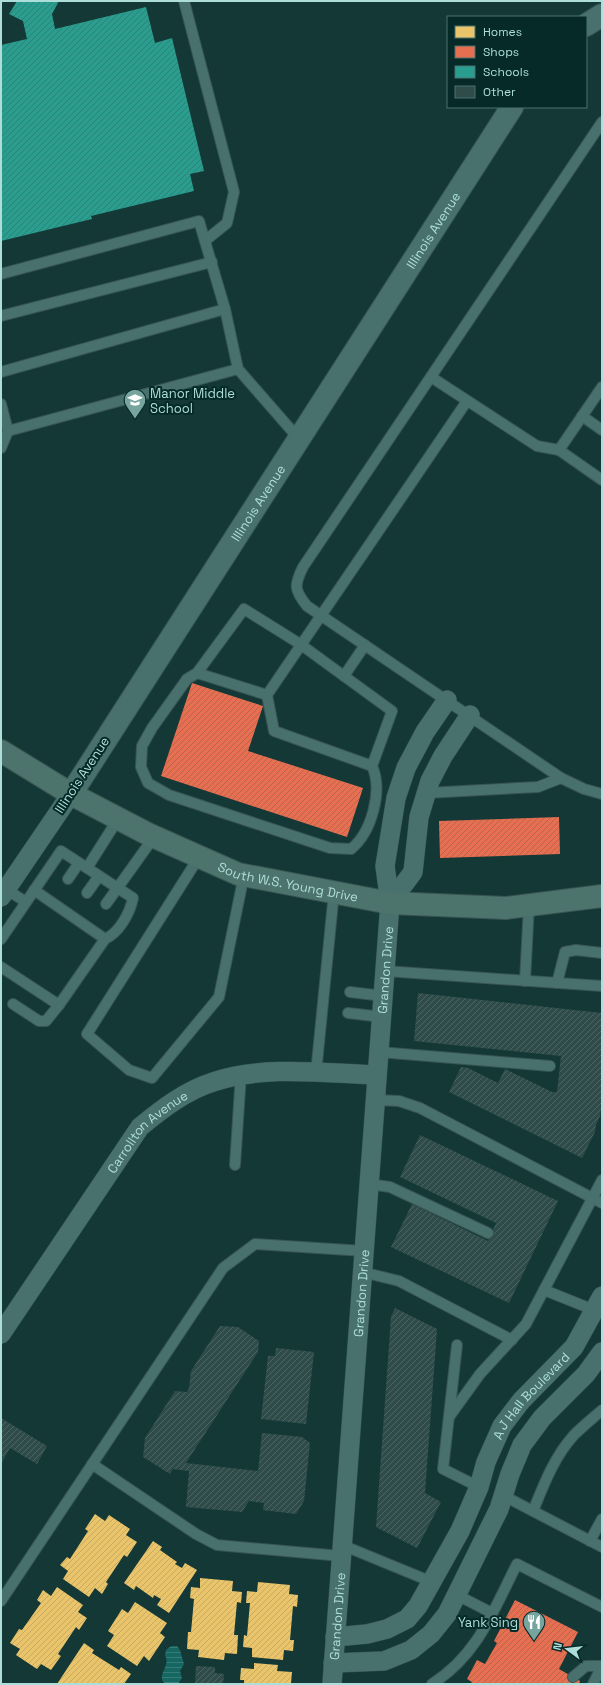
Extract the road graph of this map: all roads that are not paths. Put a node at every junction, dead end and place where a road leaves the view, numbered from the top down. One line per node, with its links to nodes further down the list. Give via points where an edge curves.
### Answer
1 (184, 1): 6 (lane, via 234,192 227,223)
2 (602, 15): 3 (street)
3 (587, 24)
4 (511, 108): 20 (street, Illinois Avenue)
5 (602, 122): 13 (lane)
6 (206, 240): 7 (lane); 8 (lane, via 199,221)
7 (212, 262): 9 (lane); 10 (lane)
8 (1, 274)
9 (225, 309): 11 (lane); 12 (lane)
10 (1, 316)
11 (238, 369): 19 (lane); 20 (lane)
12 (1, 372)
13 (431, 377): 15 (lane); 24 (lane, via 303,567 296,591 307,606)
14 (602, 387): 17 (lane)
15 (467, 401): 22 (lane, via 537,446); 24 (lane)
16 (1, 404): 19 (lane)
17 (582, 416): 18 (lane); 22 (lane)
18 (602, 430)
19 (8, 431): 21 (lane)
20 (299, 439): 36 (street, Illinois Avenue)
21 (1, 448)
22 (559, 450): 23 (lane)
23 (602, 480)
24 (320, 615): 25 (lane); 26 (lane)
25 (300, 644): 27 (lane, via 244,609); 28 (lane); 29 (lane)
26 (365, 645): 28 (lane); 30 (lane)
27 (197, 673): 29 (lane); 33 (lane, via 187,679 142,746 141,767 148,783 169,795 330,848 351,849 364,836 377,792 376,775)
28 (344, 676): 33 (lane, via 392,711)
29 (267, 695): 33 (lane, via 274,731)
30 (447, 700): 31 (lane); 52 (street, Grandon Drive, via 425,732 406,768 396,798 385,866)
31 (470, 715): 34 (lane); 35 (street, via 443,756)
32 (1, 751): 36 (main road, South W.S. Young Drive)
33 (372, 766)
34 (561, 778): 35 (lane, via 538,786); 37 (lane)
35 (426, 793): 52 (street, via 419,817 413,872)
36 (71, 794): 38 (main road, South W.S. Young Drive); 46 (street, Illinois Avenue)
37 (602, 794)
38 (118, 819): 39 (main road, South W.S. Young Drive); 41 (lane)
39 (154, 837): 40 (main road, South W.S. Young Drive); 45 (lane)
40 (199, 856): 42 (main road, South W.S. Young Drive); 42 (lane, via 87,1034 129,1070 152,1078 219,997)
41 (83, 866): 43 (lane); 44 (lane); 47 (lane, via 61,851)
42 (244, 875): 48 (main road, South W.S. Young Drive)
43 (99, 876): 45 (lane); 49 (lane)
44 (68, 879)
45 (118, 888): 53 (lane); 56 (lane, via 134,898 131,909 112,936)
46 (3, 890): 51 (lane)
47 (34, 890): 51 (lane); 56 (lane, via 55,899 74,912 91,924)
48 (334, 892): 52 (main road, South W.S. Young Drive); 71 (lane, via 326,1012)
49 (87, 893)
50 (602, 896): 54 (main road, South W.S. Young Drive)
51 (26, 902): 55 (lane)
52 (390, 903): 54 (main road, South W.S. Young Drive, via 506,908); 59 (street, Grandon Drive)
53 (106, 904)
54 (529, 905): 60 (lane)
55 (1, 939)
56 (105, 939): 66 (lane)
57 (602, 952): 61 (lane, via 564,952)
58 (1, 967): 66 (lane)
59 (385, 971): 60 (lane); 64 (street, Grandon Drive)
60 (525, 981): 61 (lane)
61 (557, 983): 62 (lane)
62 (602, 986)
63 (350, 992): 64 (lane)
64 (383, 996): 68 (street, Grandon Drive)
65 (13, 1004): 66 (lane, via 39,1021 46,1022)
66 (59, 1005)
67 (348, 1013): 68 (lane)
68 (382, 1017): 69 (street, Grandon Drive)
69 (379, 1052): 70 (lane); 73 (street, Grandon Drive)
70 (550, 1066)
71 (316, 1073): 72 (street, Carrollton Avenue); 73 (street, Carrollton Avenue)
72 (242, 1074): 75 (lane); 85 (street, Carrollton Avenue, via 212,1082 188,1094 163,1108 140,1127)
73 (377, 1075): 74 (street, Grandon Drive)
74 (375, 1100): 77 (street, Grandon Drive); 78 (lane, via 399,1101 420,1108)
75 (235, 1165)
76 (602, 1180): 78 (lane)
77 (369, 1184): 80 (lane, via 390,1187); 81 (street, Grandon Drive)
78 (592, 1198): 79 (lane); 83 (lane)
79 (602, 1203)
80 (488, 1233)
81 (364, 1251): 82 (street, Grandon Drive); 91 (lane, via 255,1244 223,1268)
82 (362, 1272): 86 (lane, via 400,1281); 98 (street, Grandon Drive)
83 (544, 1290): 84 (lane); 86 (lane, via 526,1324)
84 (599, 1306): 92 (street, A J Hall Boulevard, via 574,1347 521,1401 502,1426 486,1462)
85 (1, 1334)
86 (512, 1340): 90 (lane, via 480,1374)
87 (457, 1345): 90 (lane)
88 (602, 1352): 93 (street, A J Hall Boulevard, via 586,1374 542,1418 522,1445)
89 (602, 1410): 94 (lane, via 574,1435 557,1457)
90 (449, 1417): 92 (lane, via 443,1469)
91 (92, 1464): 98 (lane, via 196,1534 217,1545); 101 (lane)
92 (479, 1487): 93 (street); 99 (street, A J Hall Boulevard, via 460,1531)
93 (504, 1496): 94 (lane); 100 (street, A J Hall Boulevard)
94 (533, 1511): 96 (lane)
95 (602, 1519): 96 (lane)
96 (590, 1541): 97 (lane)
97 (602, 1547)
98 (341, 1550): 99 (lane); 104 (street, Grandon Drive)
99 (432, 1582): 100 (street); 104 (street, A J Hall Boulevard, via 407,1619 387,1629)
100 (457, 1595): 103 (lane); 105 (street, A J Hall Boulevard, via 447,1614 431,1634 411,1650 384,1661)
101 (1, 1601)
102 (602, 1607): 103 (lane, via 517,1564)
103 (492, 1613): 109 (lane, via 479,1639 464,1658)
104 (335, 1637): 105 (street, Grandon Drive)
105 (333, 1663): 108 (street, Grandon Drive)
106 (602, 1666): 107 (lane, via 586,1666); 110 (lane)
107 (573, 1677)
108 (332, 1684)
109 (432, 1684)
110 (593, 1684)

